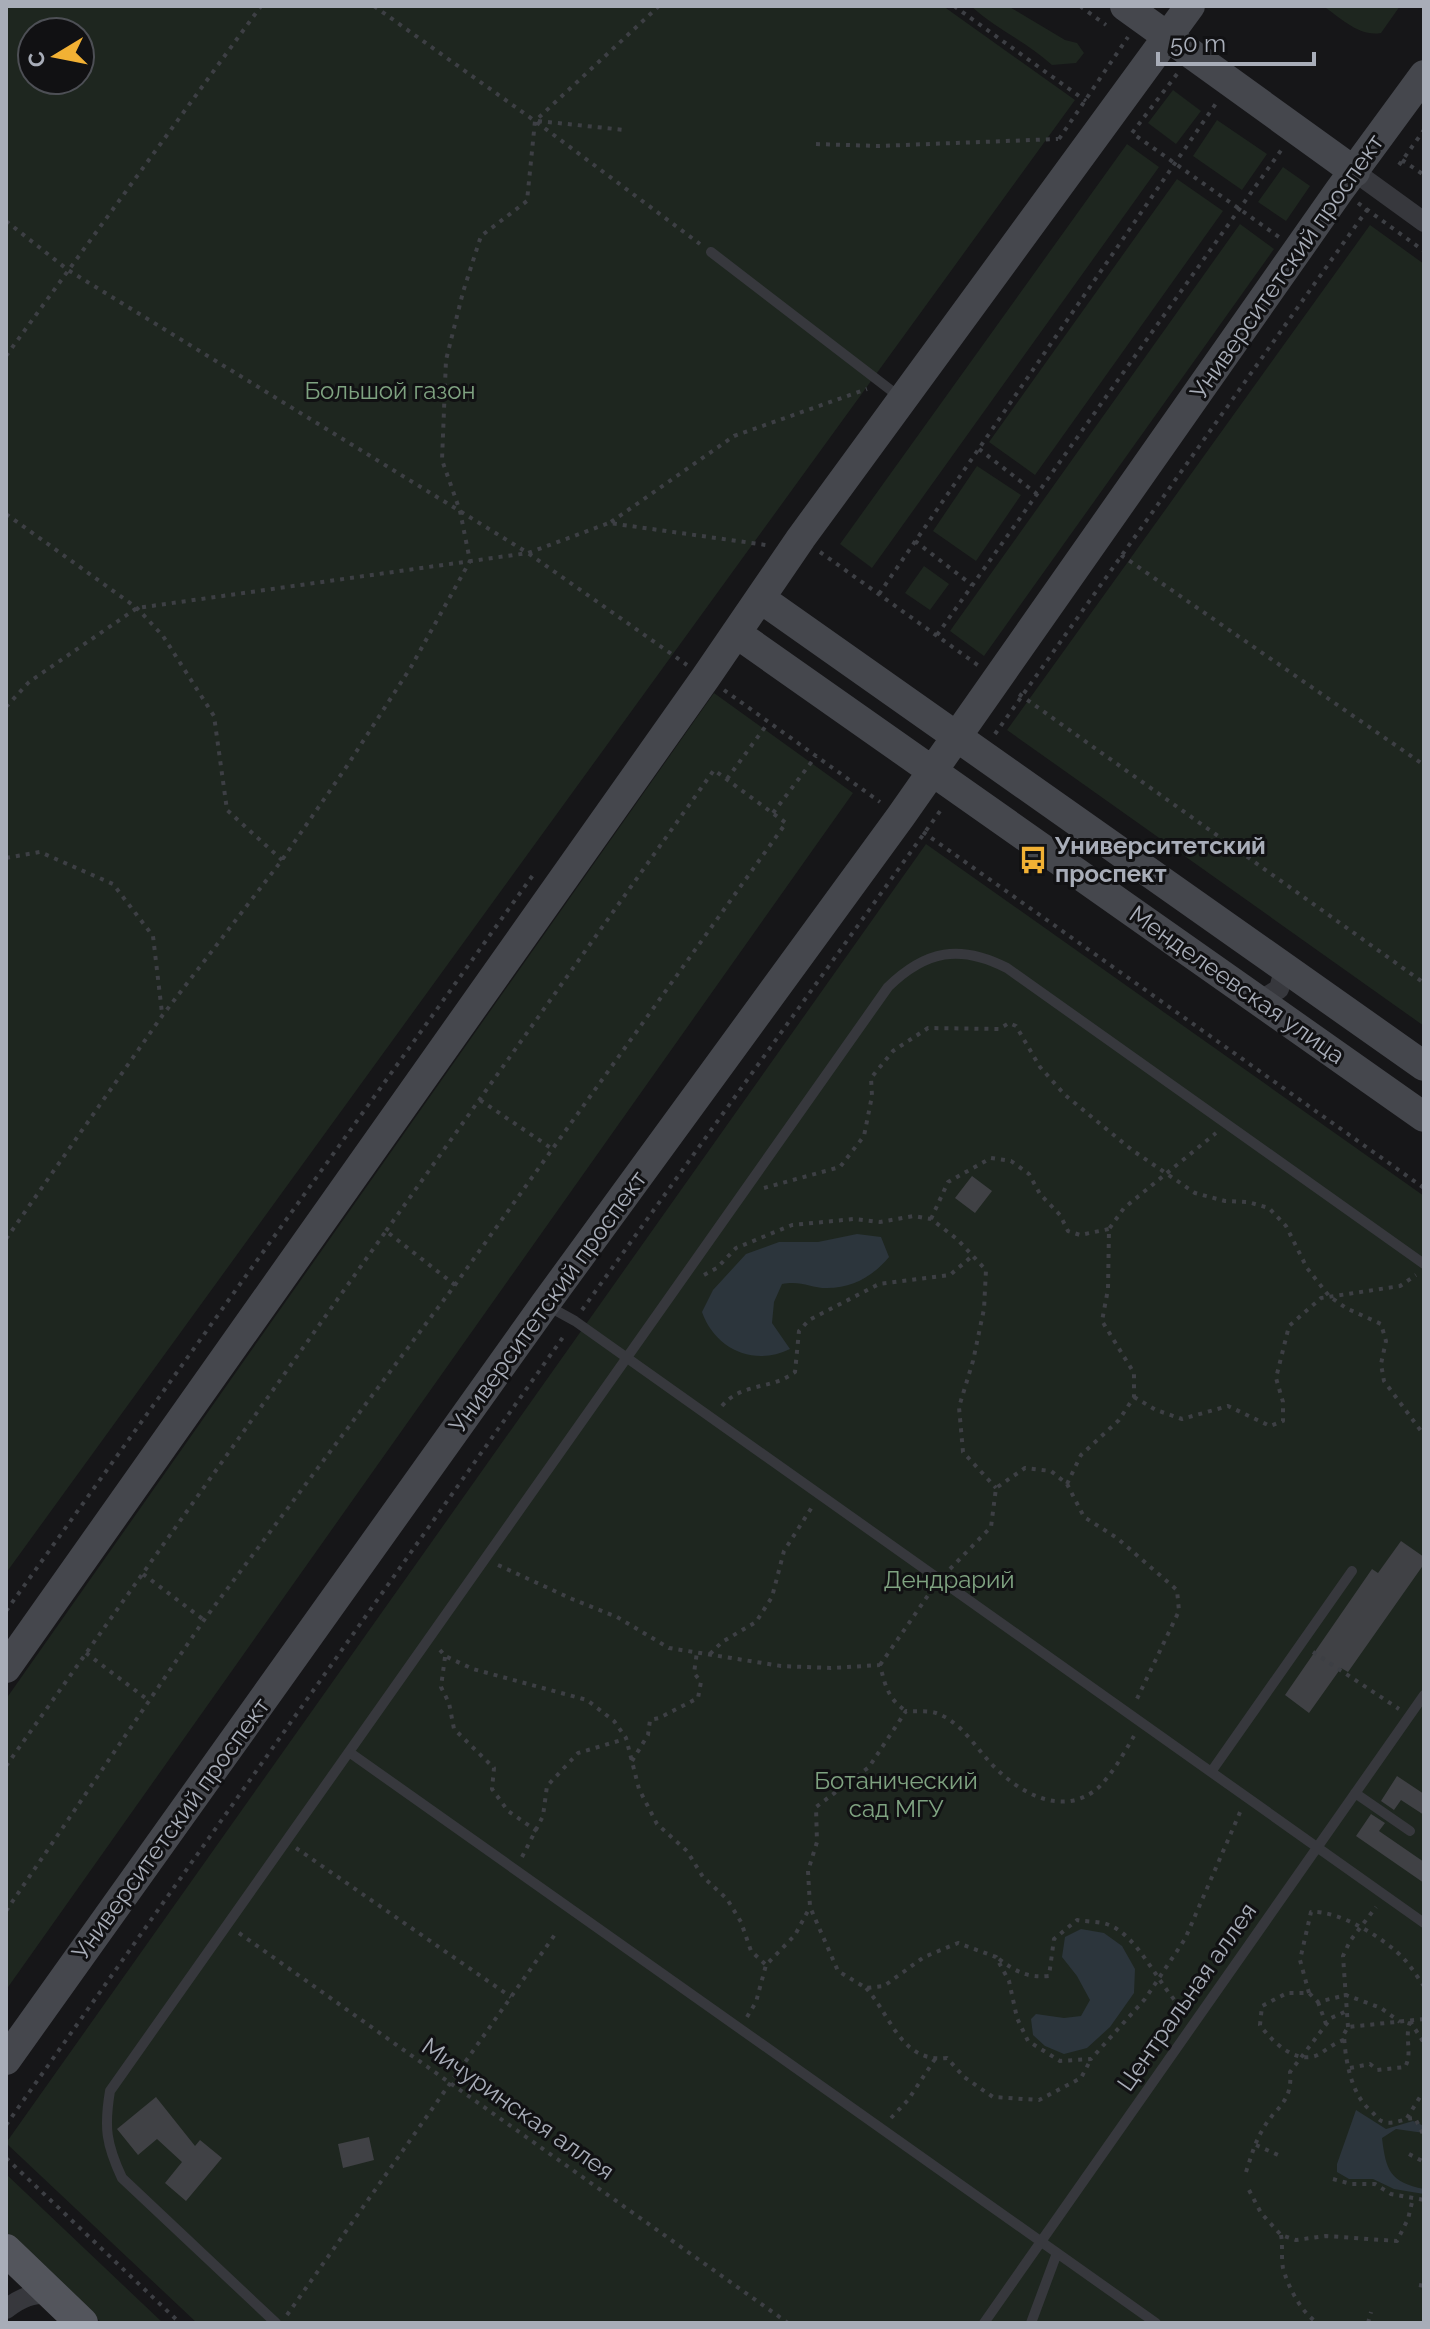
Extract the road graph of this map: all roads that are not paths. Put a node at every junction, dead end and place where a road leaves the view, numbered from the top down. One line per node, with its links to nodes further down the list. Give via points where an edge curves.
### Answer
1 (1190, 6): 3 (main road)
2 (1120, 18): 3 (main road)
3 (1168, 37): 5 (main road); 8 (main road)
4 (1424, 75): 5 (main road, Университетский проспект)
5 (1355, 172): 6 (street); 11 (main road, Университетский проспект, via 1009,687)
6 (1424, 222)
7 (711, 252): 8 (lane)
8 (893, 391): 9 (main road)
9 (760, 598): 10 (main road); 11 (main road, Менделеевская улица)
10 (736, 633): 12 (main road, Менделеевская улица); 21 (main road)
11 (957, 737): 12 (main road, Университетский проспект); 13 (main road, Менделеевская улица)
12 (933, 770): 14 (main road, Менделеевская улица); 18 (main road, Университетский проспект, via 912,825)
13 (1274, 960): 14 (street, via 1283,974 1279,989 1266,997); 15 (main road, Менделеевская улица)
14 (1251, 994): 16 (main road, Менделеевская улица)
15 (1424, 1066)
16 (1424, 1117)
17 (1424, 1266): 19 (lane, via 1007,968 984,956 952,953 922,961 888,987)
18 (545, 1304): 19 (lane); 29 (main road, Университетский проспект)
19 (627, 1358): 23 (lane); 24 (lane)
20 (1352, 1571): 24 (lane)
21 (6, 1668)
22 (1424, 1695): 25 (lane, Центральная аллея)
23 (349, 1752): 30 (lane); 36 (lane, via 110,2091 105,2131 122,2178)
24 (1211, 1772): 27 (lane)
25 (1355, 1793): 26 (lane); 27 (lane, Центральная аллея)
26 (1410, 1831)
27 (1317, 1847): 28 (lane); 30 (lane, Центральная аллея)
28 (1424, 1923)
29 (6, 2060)
30 (1041, 2242): 32 (lane); 37 (lane, Центральная аллея)
31 (6, 2250): 33 (main road)
32 (1057, 2253): 38 (lane); 39 (lane)
33 (52, 2294): 34 (street, via 35,2293); 35 (main road)
34 (6, 2309)
35 (82, 2323)
36 (278, 2323)
37 (984, 2323)
38 (1031, 2323)
39 (1156, 2323)

